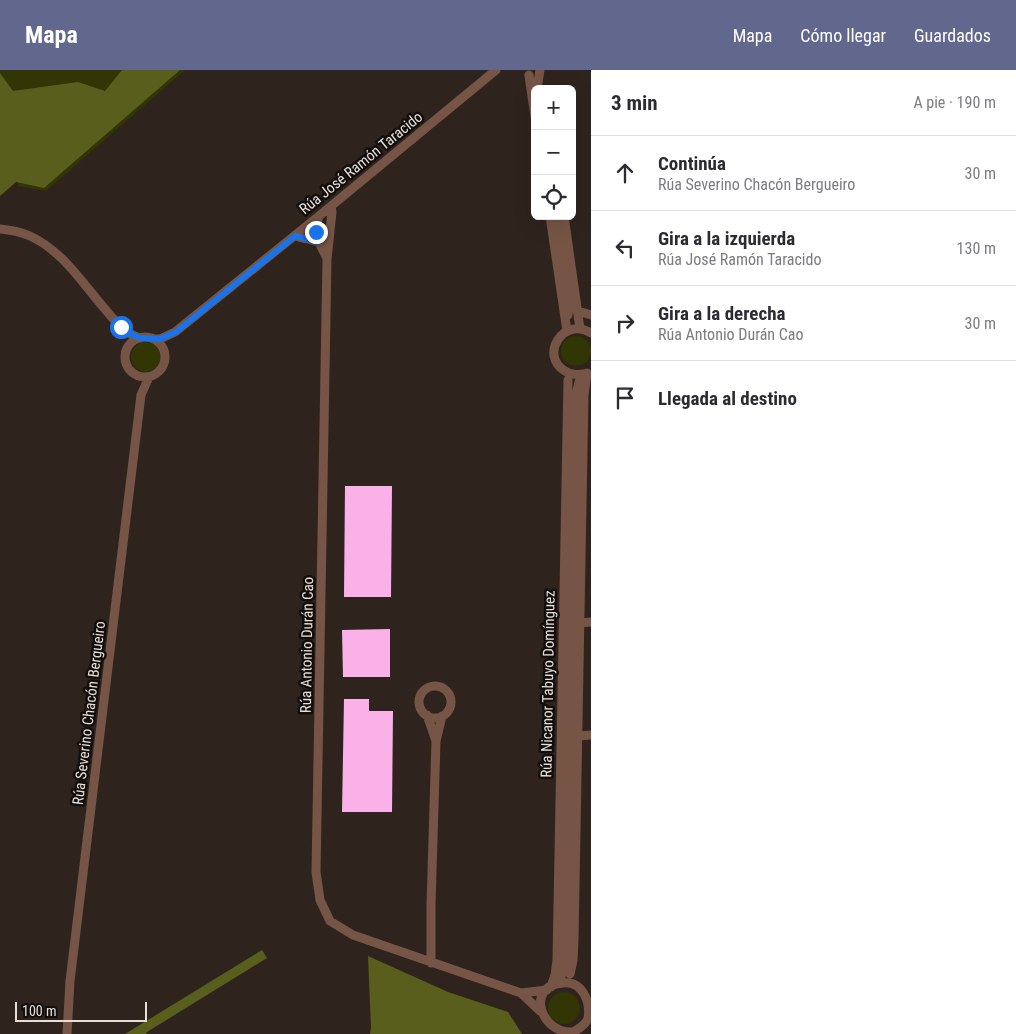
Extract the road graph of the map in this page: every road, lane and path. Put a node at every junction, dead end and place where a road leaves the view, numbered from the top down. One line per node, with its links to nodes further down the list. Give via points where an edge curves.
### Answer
1 (497, 71): 7 (street, Rúa José Ramón Taracido)
2 (540, 71): 5 (street)
3 (527, 72): 4 (street); 6 (street)
4 (537, 85)
5 (539, 85)
6 (531, 94)
7 (331, 206): 8 (street, Rúa José Ramón Taracido); 14 (street, Rúa Antonio Durán Cao)
8 (319, 216): 13 (street, Rúa José Ramón Taracido); 14 (street, Rúa Antonio Durán Cao); 15 (street, Rúa Antonio Durán Cao, via 316,224)
9 (551, 220): 21 (street)
10 (558, 220): 17 (street)
11 (565, 220): 18 (street)
12 (0, 229): 20 (street, via 30,236 64,259)
13 (295, 236): 15 (street); 23 (street, Rúa José Ramón Taracido)
14 (328, 239): 16 (street, Rúa Antonio Durán Cao)
15 (318, 242): 16 (street, Rúa Antonio Durán Cao)
16 (327, 259): 43 (street, Rúa Antonio Durán Cao, via 316,872 320,900 330,921 353,936)
17 (570, 300): 18 (street); 21 (street)
18 (578, 311): 19 (street); 22 (street)
19 (591, 315)
20 (121, 327): 24 (street); 26 (street)
21 (567, 327): 22 (street); 28 (street, Rúa Nicanor Tabuyo Domínguez, via 554,352)
22 (587, 330)
23 (176, 332): 25 (street, Rúa José Ramón Taracido); 27 (street, Rúa José Ramón Taracido)
24 (140, 338): 25 (street); 26 (street)
25 (154, 339): 27 (street)
26 (128, 347): 30 (street, via 127,364)
27 (165, 352): 31 (street, via 164,365)
28 (562, 369): 29 (street, via 574,375); 32 (street, Rúa Nicanor Tabuyo Domínguez)
29 (586, 372): 33 (street, Rúa Nicanor Tabuyo Domínguez); 36 (street, Rúa Nicanor Tabuyo Domínguez)
30 (134, 374): 31 (street); 34 (street, Rúa Severino Chacón Bergueiro)
31 (149, 377): 34 (street, Rúa Severino Chacón Bergueiro)
32 (568, 380): 33 (street, Rúa Nicanor Tabuyo Domínguez); 46 (street, Rúa Nicanor Tabuyo Domínguez, via 557,960)
33 (576, 394): 42 (street, Rúa Nicanor Tabuyo Domínguez)
34 (141, 395): 54 (street, Rúa Severino Chacón Bergueiro)
35 (591, 622): 36 (street)
36 (579, 623): 40 (street, Rúa Nicanor Tabuyo Domínguez)
37 (426, 715): 38 (street, via 433,718); 38 (street, via 420,707 421,697 426,689 438,687 450,695 451,701 448,711); 41 (street)
38 (442, 716): 41 (street)
39 (591, 735): 40 (street)
40 (578, 736): 44 (street, Rúa Nicanor Tabuyo Domínguez, via 574,947)
41 (436, 741): 43 (street)
42 (566, 960): 44 (street, Rúa Nicanor Tabuyo Domínguez); 46 (street, Rúa Nicanor Tabuyo Domínguez)
43 (431, 963): 48 (street, Rúa Antonio Durán Cao)
44 (570, 974): 45 (street, Rúa Nicanor Tabuyo Domínguez)
45 (573, 984): 46 (street, via 569,982); 47 (street)
46 (552, 987): 48 (street, Rúa Antonio Durán Cao); 50 (street, via 541,1000)
47 (582, 988): 49 (street); 51 (street, via 589,997)
48 (521, 993): 50 (street, Rúa Antonio Durán Cao)
49 (591, 993)
50 (540, 1011): 52 (street)
51 (590, 1017): 53 (street, via 581,1028)
52 (550, 1031): 53 (street)
53 (570, 1033)
54 (67, 1034)

